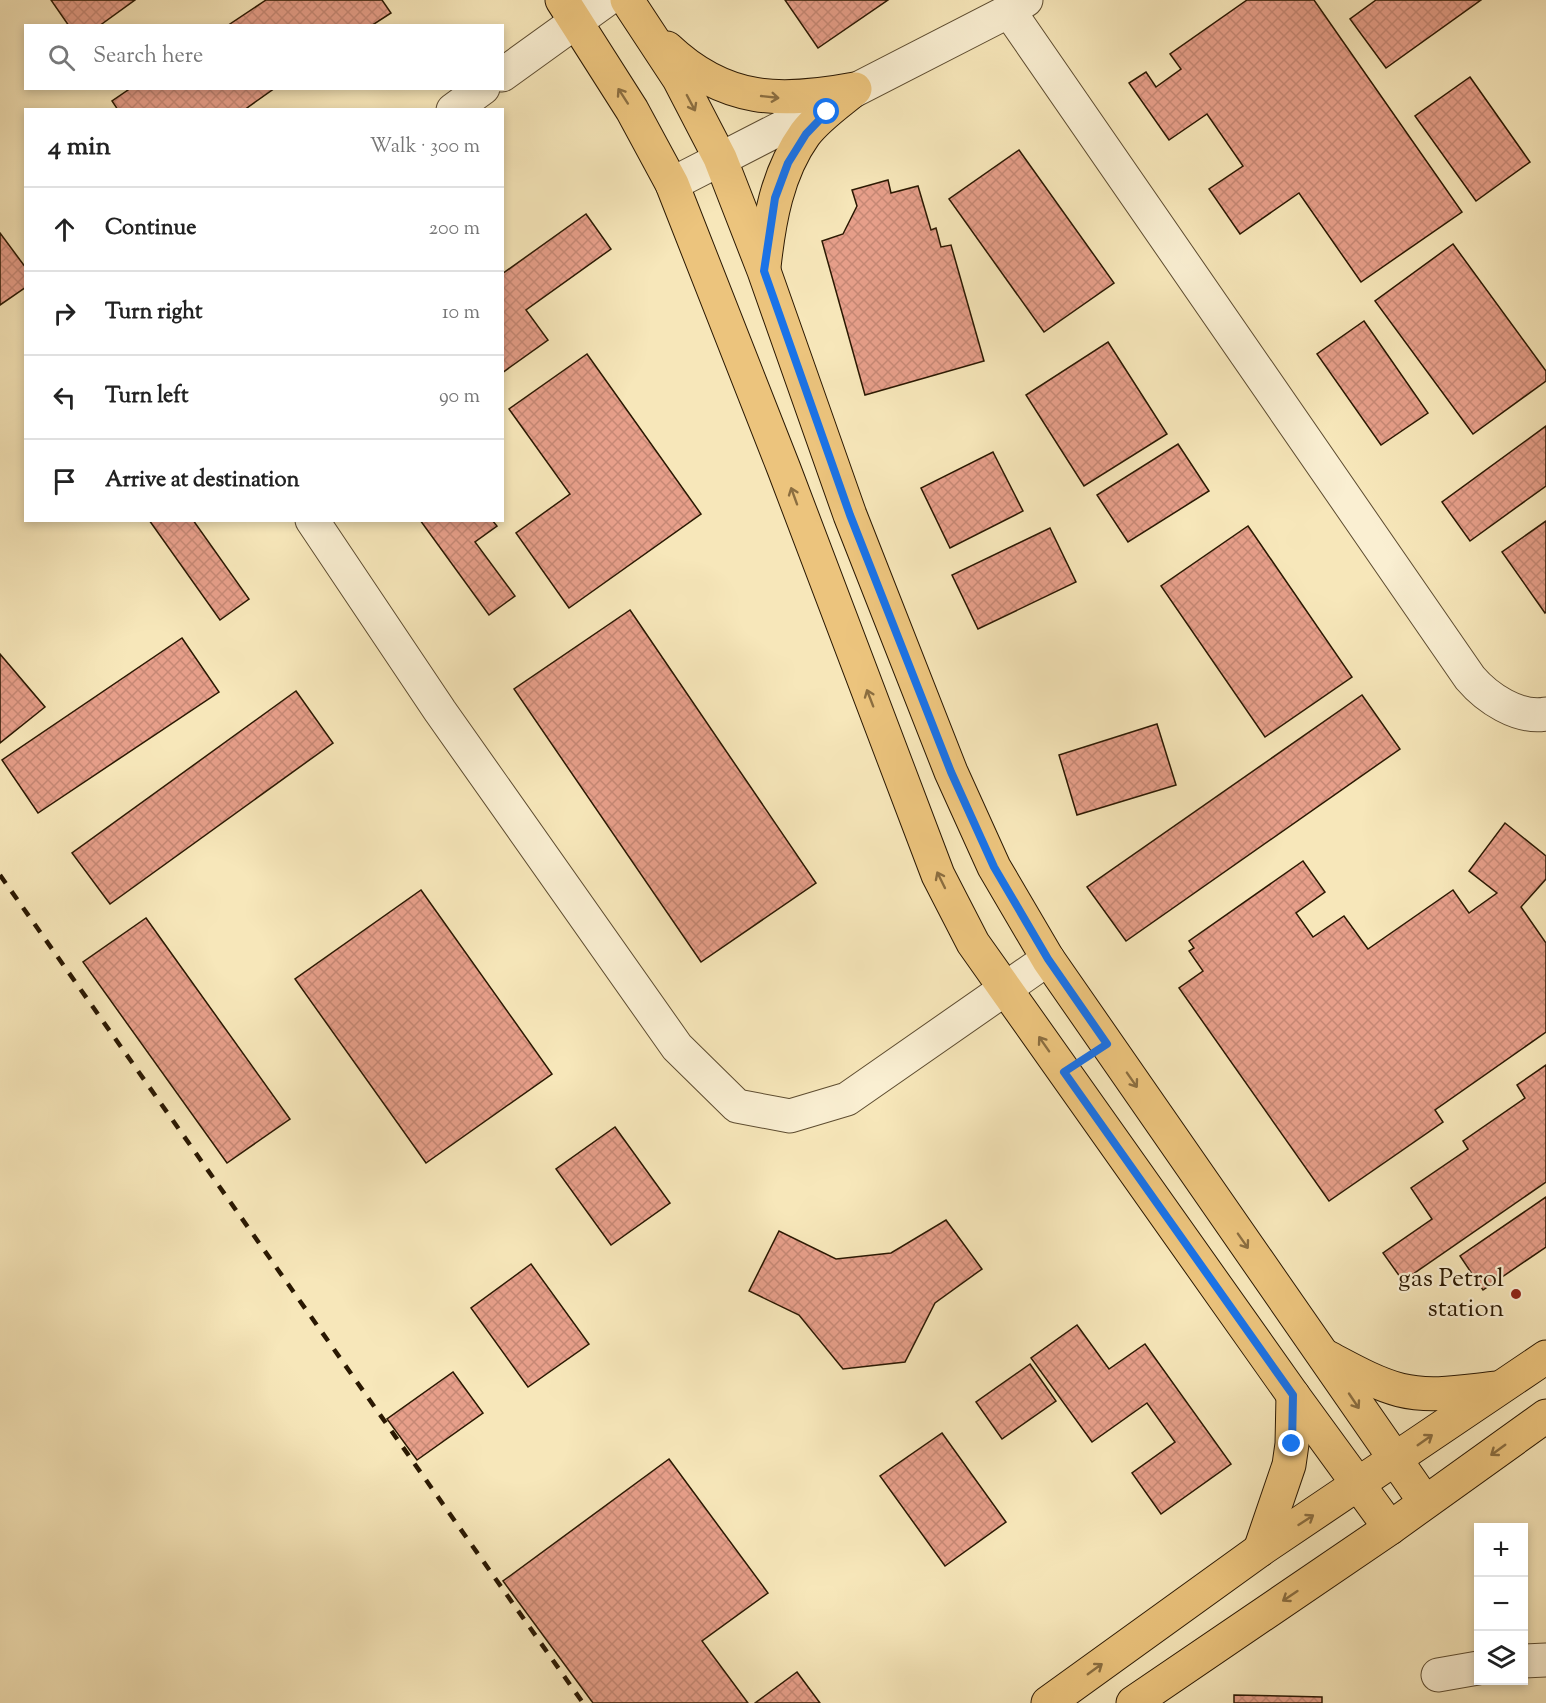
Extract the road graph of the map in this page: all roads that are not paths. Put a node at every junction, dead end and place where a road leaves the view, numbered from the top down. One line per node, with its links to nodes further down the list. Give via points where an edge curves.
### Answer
1 (606, 0): 4 (street)
2 (627, 0): 5 (main road)
3 (1017, 6): 7 (street); 16 (street, via 1470,678 1484,694 1511,708)
4 (569, 11): 6 (street); 11 (main road, one-way to 4, via 632,110)
5 (649, 29): 7 (main road, one-way to 7, via 677,57 712,81 751,95 790,99); 10 (main road, one-way to 10)
6 (504, 73)
7 (855, 89): 10 (street); 12 (main road, via 806,134 788,163 775,198)
8 (480, 90): 9 (street)
9 (456, 108)
10 (720, 158): 11 (street); 12 (main road)
11 (672, 184): 15 (main road, one-way to 11)
12 (764, 271): 13 (main road)
13 (850, 515): 15 (main road); 17 (main road)
14 (313, 522): 20 (street, via 440,711 677,1047 737,1106 790,1116 846,1099)
15 (807, 531): 18 (main road, one-way to 15)
16 (1546, 714)
17 (951, 772): 18 (main road); 19 (main road, via 994,867)
18 (904, 790): 20 (main road, one-way to 18, via 973,943 938,875)
19 (1048, 959): 20 (street); 21 (main road)
20 (1004, 988): 22 (main road, one-way to 20)
21 (1107, 1044): 22 (main road); 23 (main road, one-way to 23)
22 (1064, 1072): 26 (main road)
23 (1322, 1354): 25 (main road, via 1374,1381 1401,1390 1440,1394); 28 (main road, one-way to 28)
24 (1546, 1357): 25 (main road)
25 (1500, 1388): 28 (main road, one-way to 25)
26 (1293, 1395): 29 (main road); 32 (main road, via 1289,1465)
27 (1546, 1416): 30 (main road, one-way to 30)
28 (1395, 1461): 29 (main road); 30 (main road)
29 (1359, 1485): 31 (main road); 32 (main road, one-way to 29)
30 (1425, 1502): 31 (main road)
31 (1390, 1528): 38 (main road, one-way to 38)
32 (1260, 1550): 37 (main road, one-way to 32)
33 (1546, 1660): 34 (street)
34 (1528, 1661)
35 (1474, 1669): 36 (street)
36 (1438, 1675)
37 (1048, 1703)
38 (1133, 1703)

